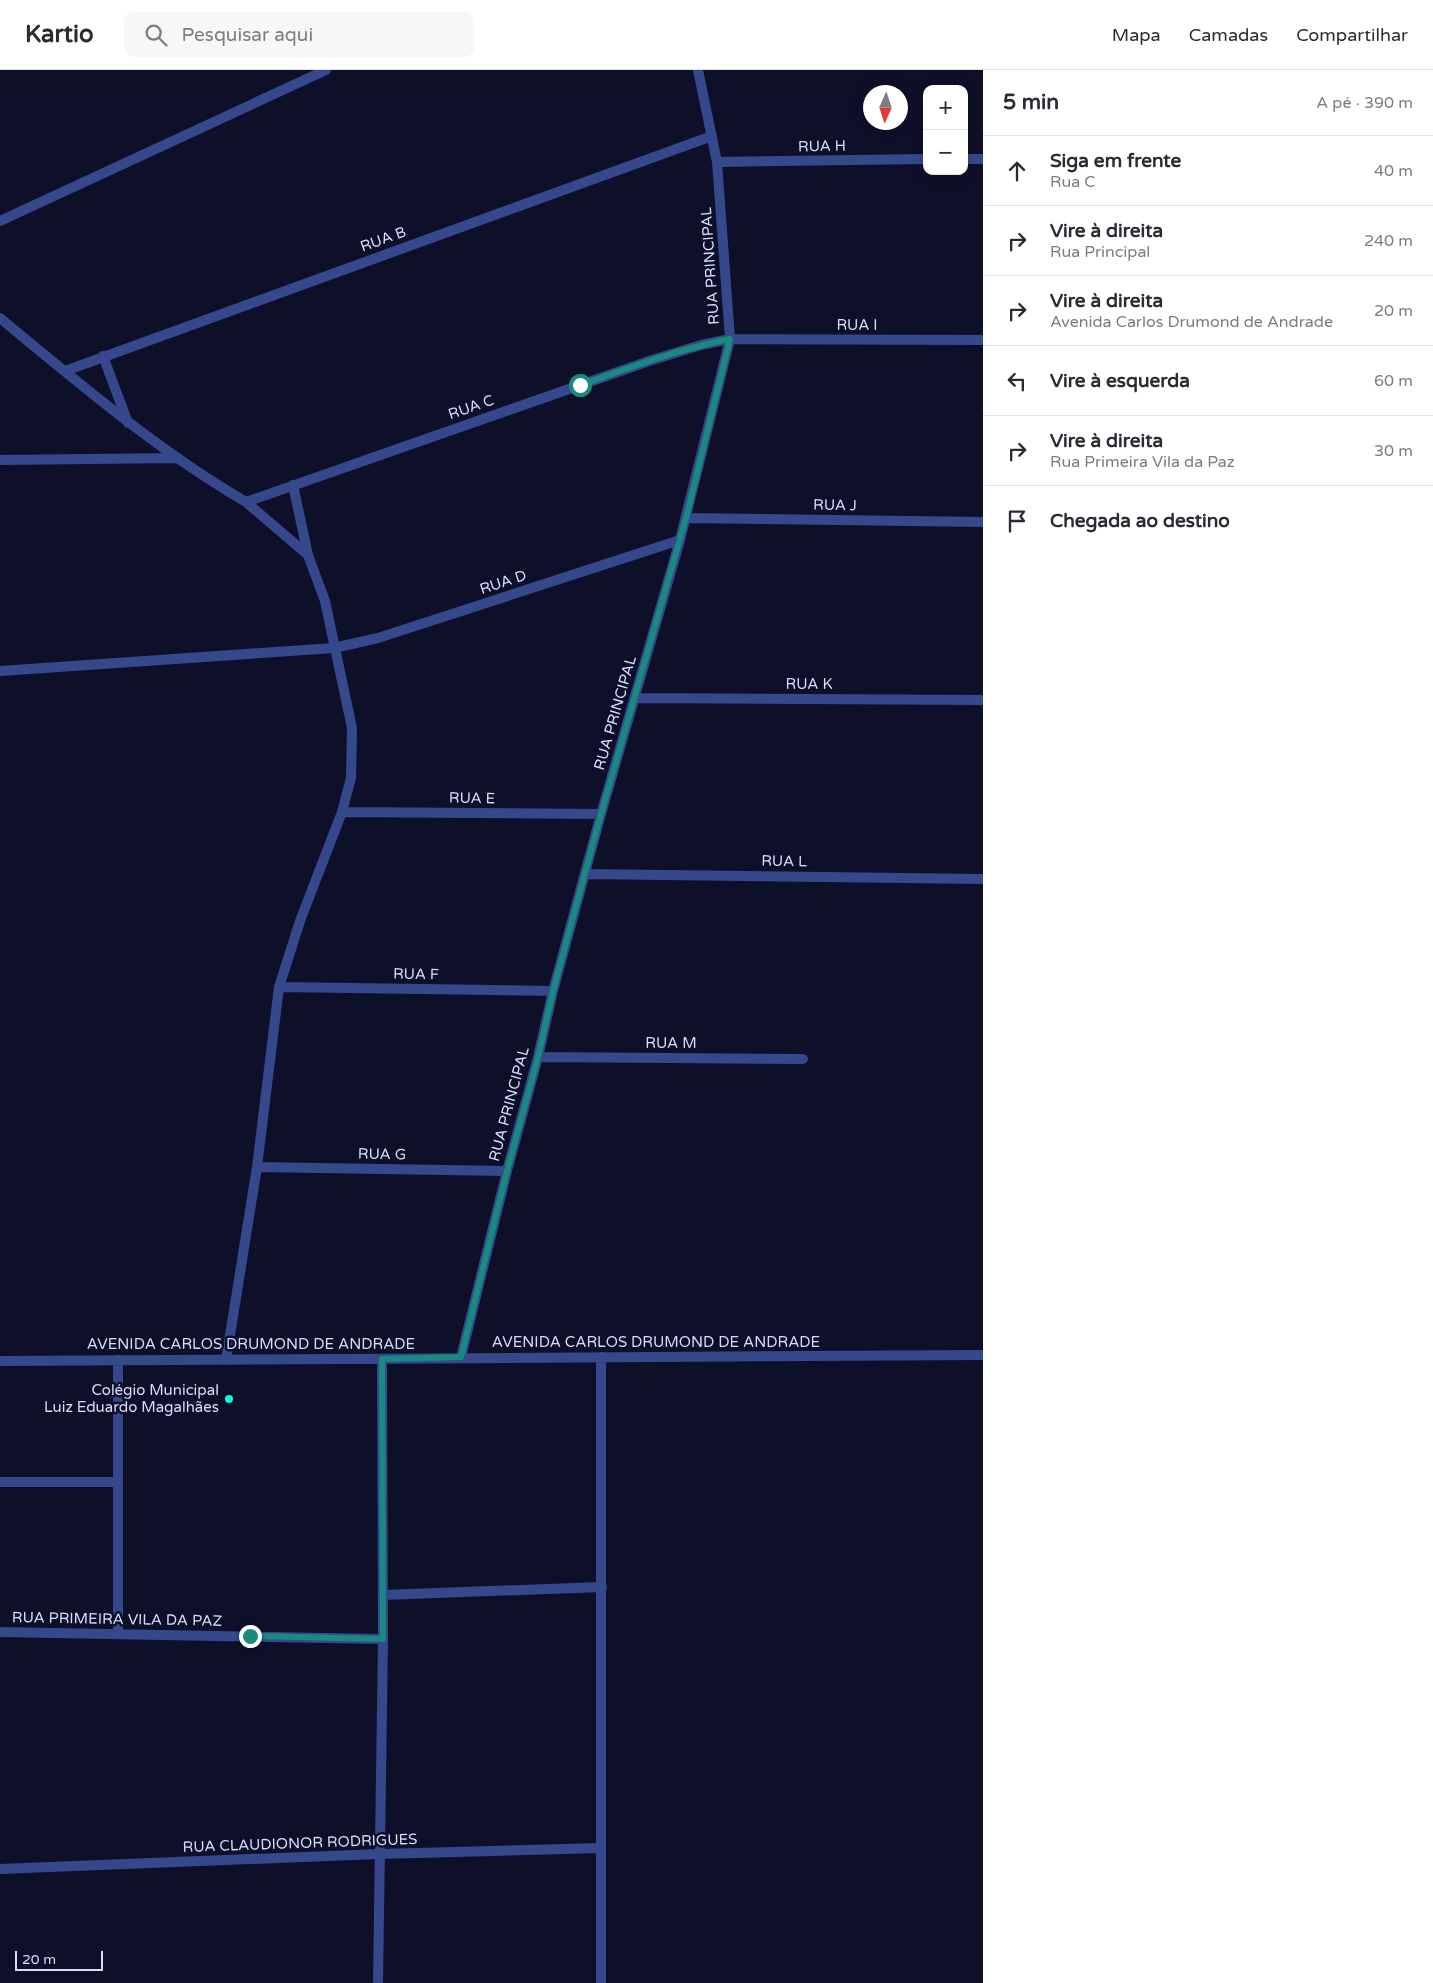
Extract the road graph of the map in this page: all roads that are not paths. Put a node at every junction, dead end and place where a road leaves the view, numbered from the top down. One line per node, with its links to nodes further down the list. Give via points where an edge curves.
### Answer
1 (326, 70): 8 (street)
2 (698, 70): 3 (street, RUA PRINCIPAL)
3 (712, 136): 7 (street, RUA PRINCIPAL); 12 (street, RUA B)
4 (923, 159): 7 (street, RUA H)
5 (968, 159): 6 (street)
6 (983, 159)
7 (717, 162): 10 (street, RUA PRINCIPAL)
8 (0, 221)
9 (0, 318): 13 (street)
10 (730, 339): 11 (street, RUA I); 17 (street, RUA C, via 652,360); 19 (street, RUA PRINCIPAL)
11 (983, 340)
12 (103, 356): 13 (street, RUA B); 14 (street)
13 (64, 371): 14 (street)
14 (128, 423): 15 (street)
15 (178, 458): 16 (street); 18 (street)
16 (0, 460)
17 (293, 485): 18 (street, RUA C); 22 (street)
18 (246, 502): 22 (street)
19 (686, 518): 20 (street, RUA J); 21 (street, RUA PRINCIPAL)
20 (983, 522)
21 (680, 540): 23 (street, RUA D, via 378,638); 25 (street, RUA PRINCIPAL)
22 (308, 555): 23 (street, via 325,601)
23 (334, 648): 24 (street, RUA D); 27 (street, via 352,728 351,778)
24 (0, 671)
25 (636, 698): 26 (street, RUA K); 28 (street, RUA PRINCIPAL)
26 (983, 700)
27 (342, 812): 28 (street, RUA E); 31 (street, via 300,921)
28 (601, 814): 29 (street, RUA PRINCIPAL)
29 (585, 874): 30 (street, RUA L); 32 (street, RUA PRINCIPAL)
30 (983, 879)
31 (279, 987): 32 (street, RUA F); 35 (street)
32 (553, 991): 33 (street, RUA PRINCIPAL)
33 (538, 1057): 34 (street, RUA M); 36 (street, RUA PRINCIPAL)
34 (803, 1059)
35 (257, 1167): 36 (street, RUA G); 42 (street)
36 (507, 1171): 38 (street, RUA PRINCIPAL)
37 (983, 1355): 39 (street, AVENIDA CARLOS DRUMOND DE ANDRADE)
38 (461, 1357): 39 (street, AVENIDA CARLOS DRUMOND DE ANDRADE); 40 (street, AVENIDA CARLOS DRUMOND DE ANDRADE)
39 (601, 1357): 46 (street)
40 (382, 1359): 42 (street, AVENIDA CARLOS DRUMOND DE ANDRADE); 47 (street)
41 (118, 1360): 42 (street, AVENIDA CARLOS DRUMOND DE ANDRADE); 43 (street, AVENIDA CARLOS DRUMOND DE ANDRADE); 45 (street)
42 (226, 1360)
43 (0, 1361)
44 (0, 1482): 45 (street)
45 (118, 1482): 49 (street)
46 (602, 1587): 47 (street); 51 (street)
47 (383, 1595): 50 (street)
48 (0, 1632): 49 (street, RUA PRIMEIRA VILA DA PAZ)
49 (118, 1633): 50 (street, RUA PRIMEIRA VILA DA PAZ)
50 (383, 1639): 52 (street)
51 (601, 1848): 52 (street, RUA CLAUDIONOR RODRIGUES); 55 (street)
52 (379, 1854): 53 (street, RUA CLAUDIONOR RODRIGUES); 54 (street)
53 (0, 1869)
54 (378, 1983)
55 (601, 1983)

